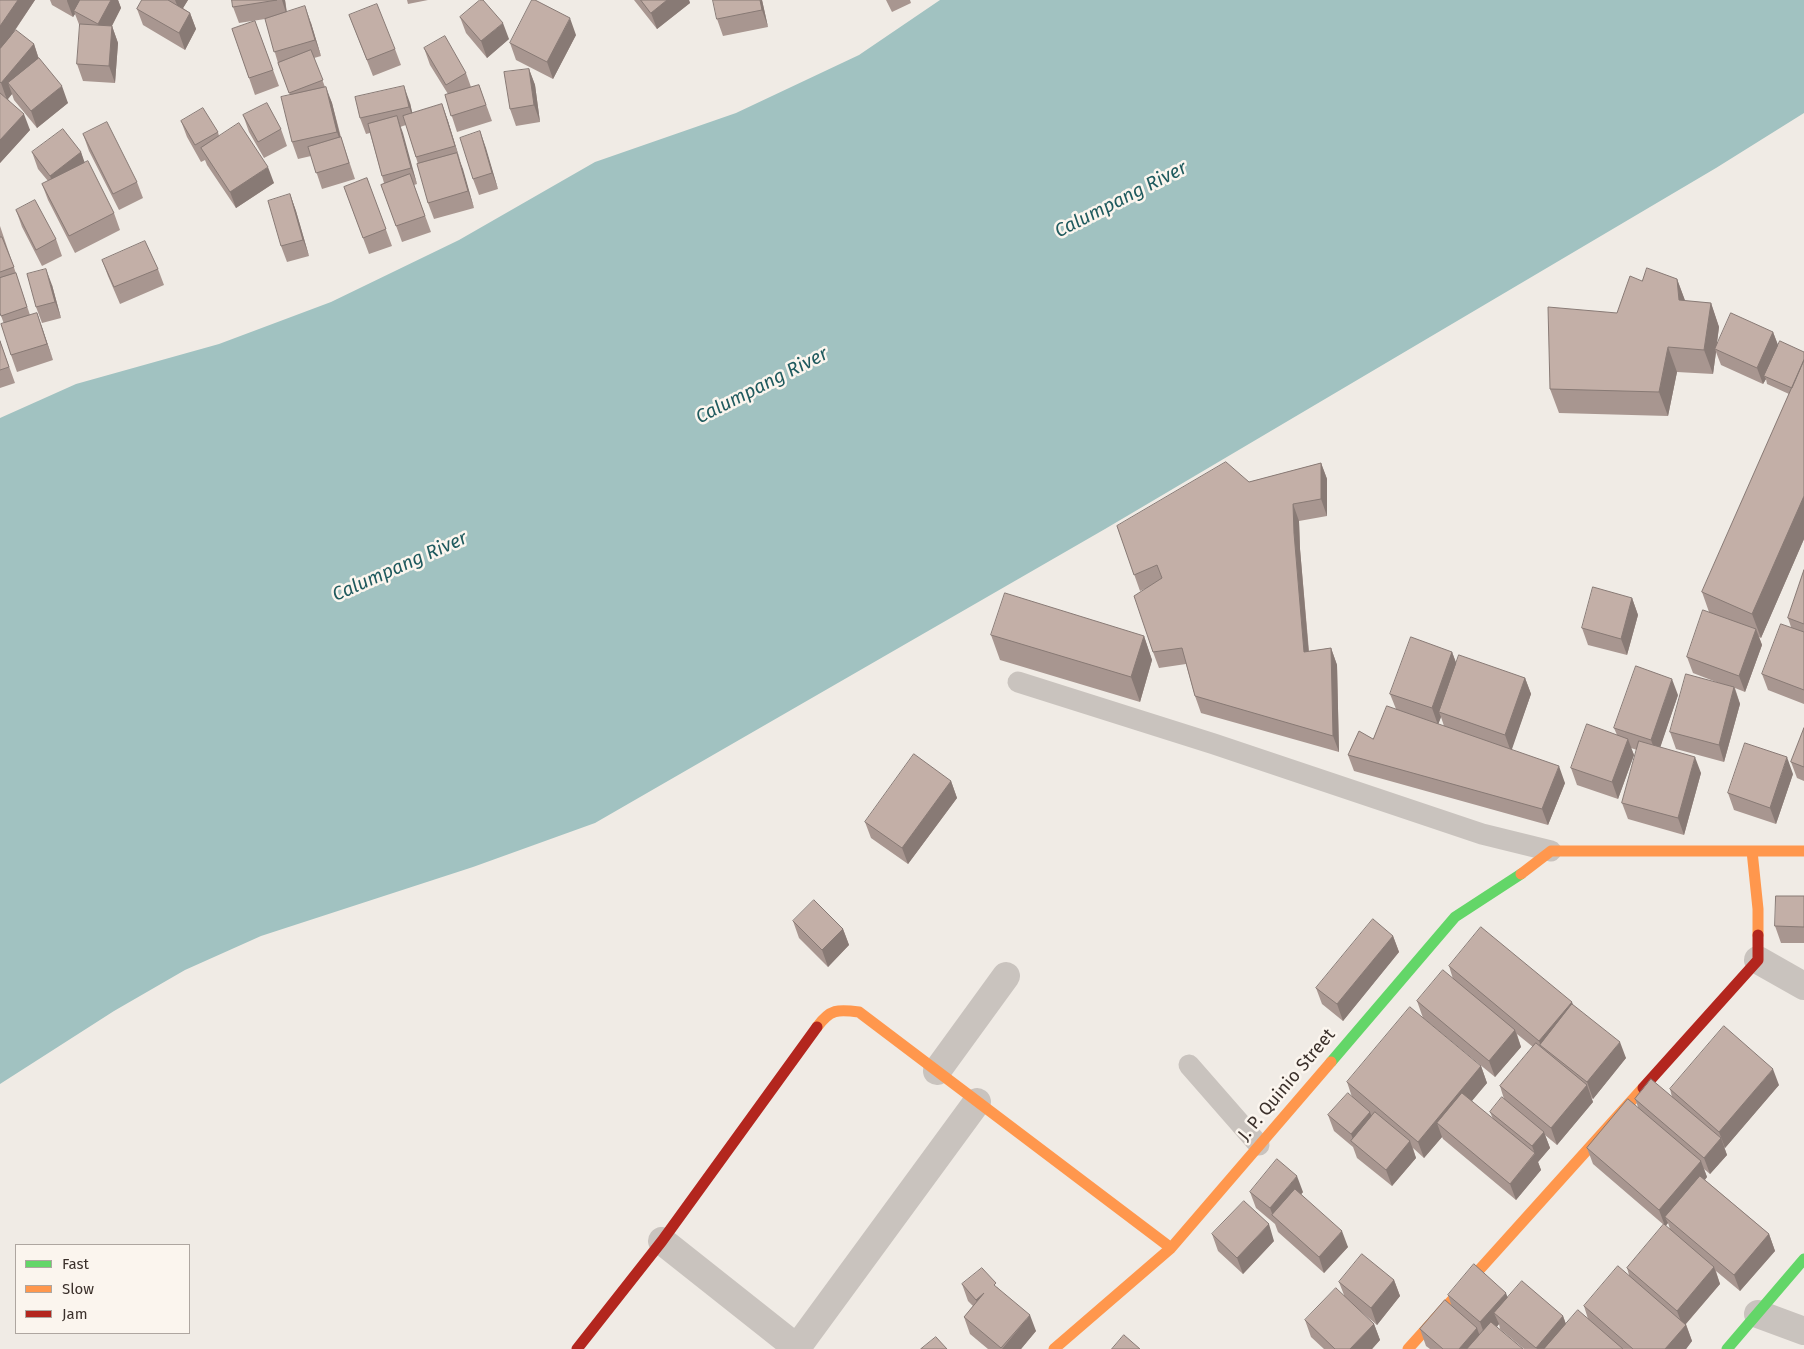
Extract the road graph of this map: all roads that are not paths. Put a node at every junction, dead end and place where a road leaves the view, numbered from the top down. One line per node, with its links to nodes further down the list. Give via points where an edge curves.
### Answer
1 (1018, 682): 2 (lane, via 1482,834)
2 (1551, 850): 4 (street); 11 (street, J. P. Quinio Street, via 1512,881 1455,918)
3 (1804, 851): 4 (street)
4 (1752, 852): 5 (street, via 1758,909)
5 (1758, 960): 7 (street); 20 (street)
6 (1006, 976): 9 (street)
7 (1804, 986)
8 (1189, 1065): 11 (lane)
9 (937, 1071): 10 (street); 12 (street, via 859,1012 839,1009 824,1017)
10 (977, 1102): 13 (street); 17 (street)
11 (1259, 1145): 13 (street, J. P. Quinio Street)
12 (662, 1241): 17 (street); 18 (street)
13 (1171, 1248): 19 (street, J. P. Quinio Street)
14 (1804, 1259): 15 (street)
15 (1758, 1314): 16 (street); 21 (street)
16 (1804, 1331)
17 (797, 1348)
18 (577, 1349)
19 (1054, 1349)
20 (1408, 1349)
21 (1727, 1349)

